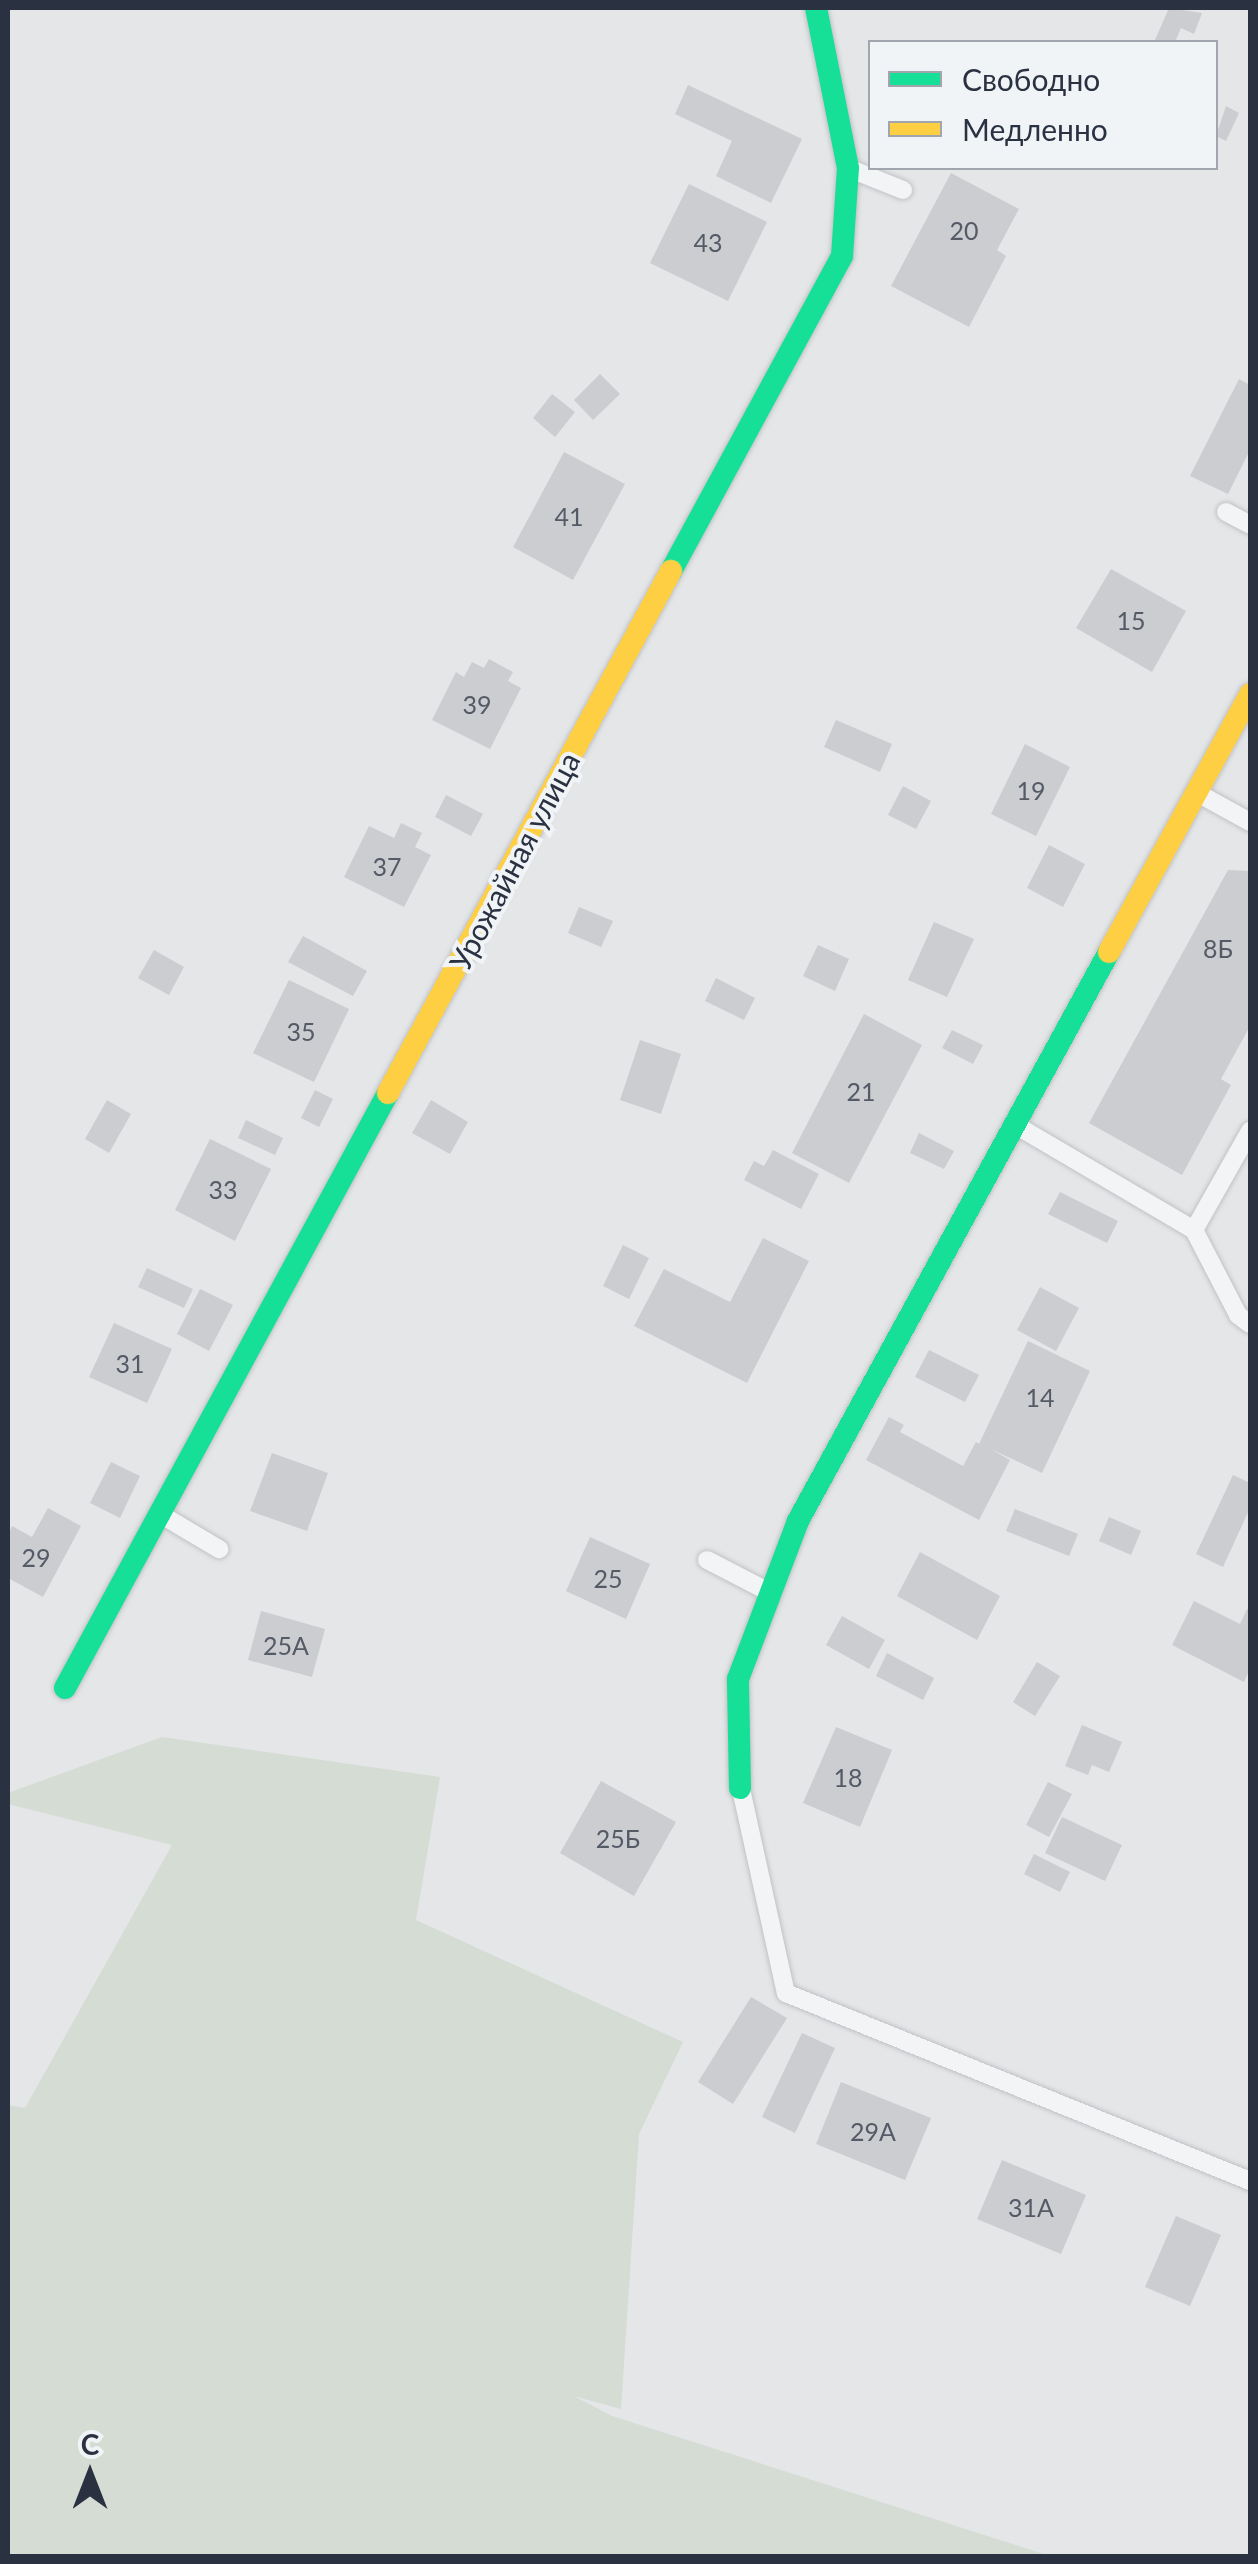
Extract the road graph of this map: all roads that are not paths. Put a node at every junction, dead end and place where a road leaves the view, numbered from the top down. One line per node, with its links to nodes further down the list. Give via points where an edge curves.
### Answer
1 (816, 8): 2 (street, Урожайная улица)
2 (848, 168): 3 (lane); 13 (street, Урожайная улица, via 842,256)
3 (903, 190)
4 (1226, 512): 5 (lane)
5 (1250, 525)
6 (1250, 694): 7 (street)
7 (1196, 792): 8 (lane); 9 (street)
8 (1250, 822)
9 (1016, 1124): 11 (lane); 16 (street, via 798,1522)
10 (1250, 1131): 11 (lane)
11 (1194, 1230): 12 (lane, via 1238,1315)
12 (1250, 1324)
13 (160, 1514): 14 (lane); 17 (street, Урожайная улица)
14 (219, 1549)
15 (707, 1560): 16 (lane)
16 (769, 1593): 18 (street, via 738,1679)
17 (65, 1688)
18 (740, 1788): 19 (lane, via 786,1993)
19 (1250, 2181)

